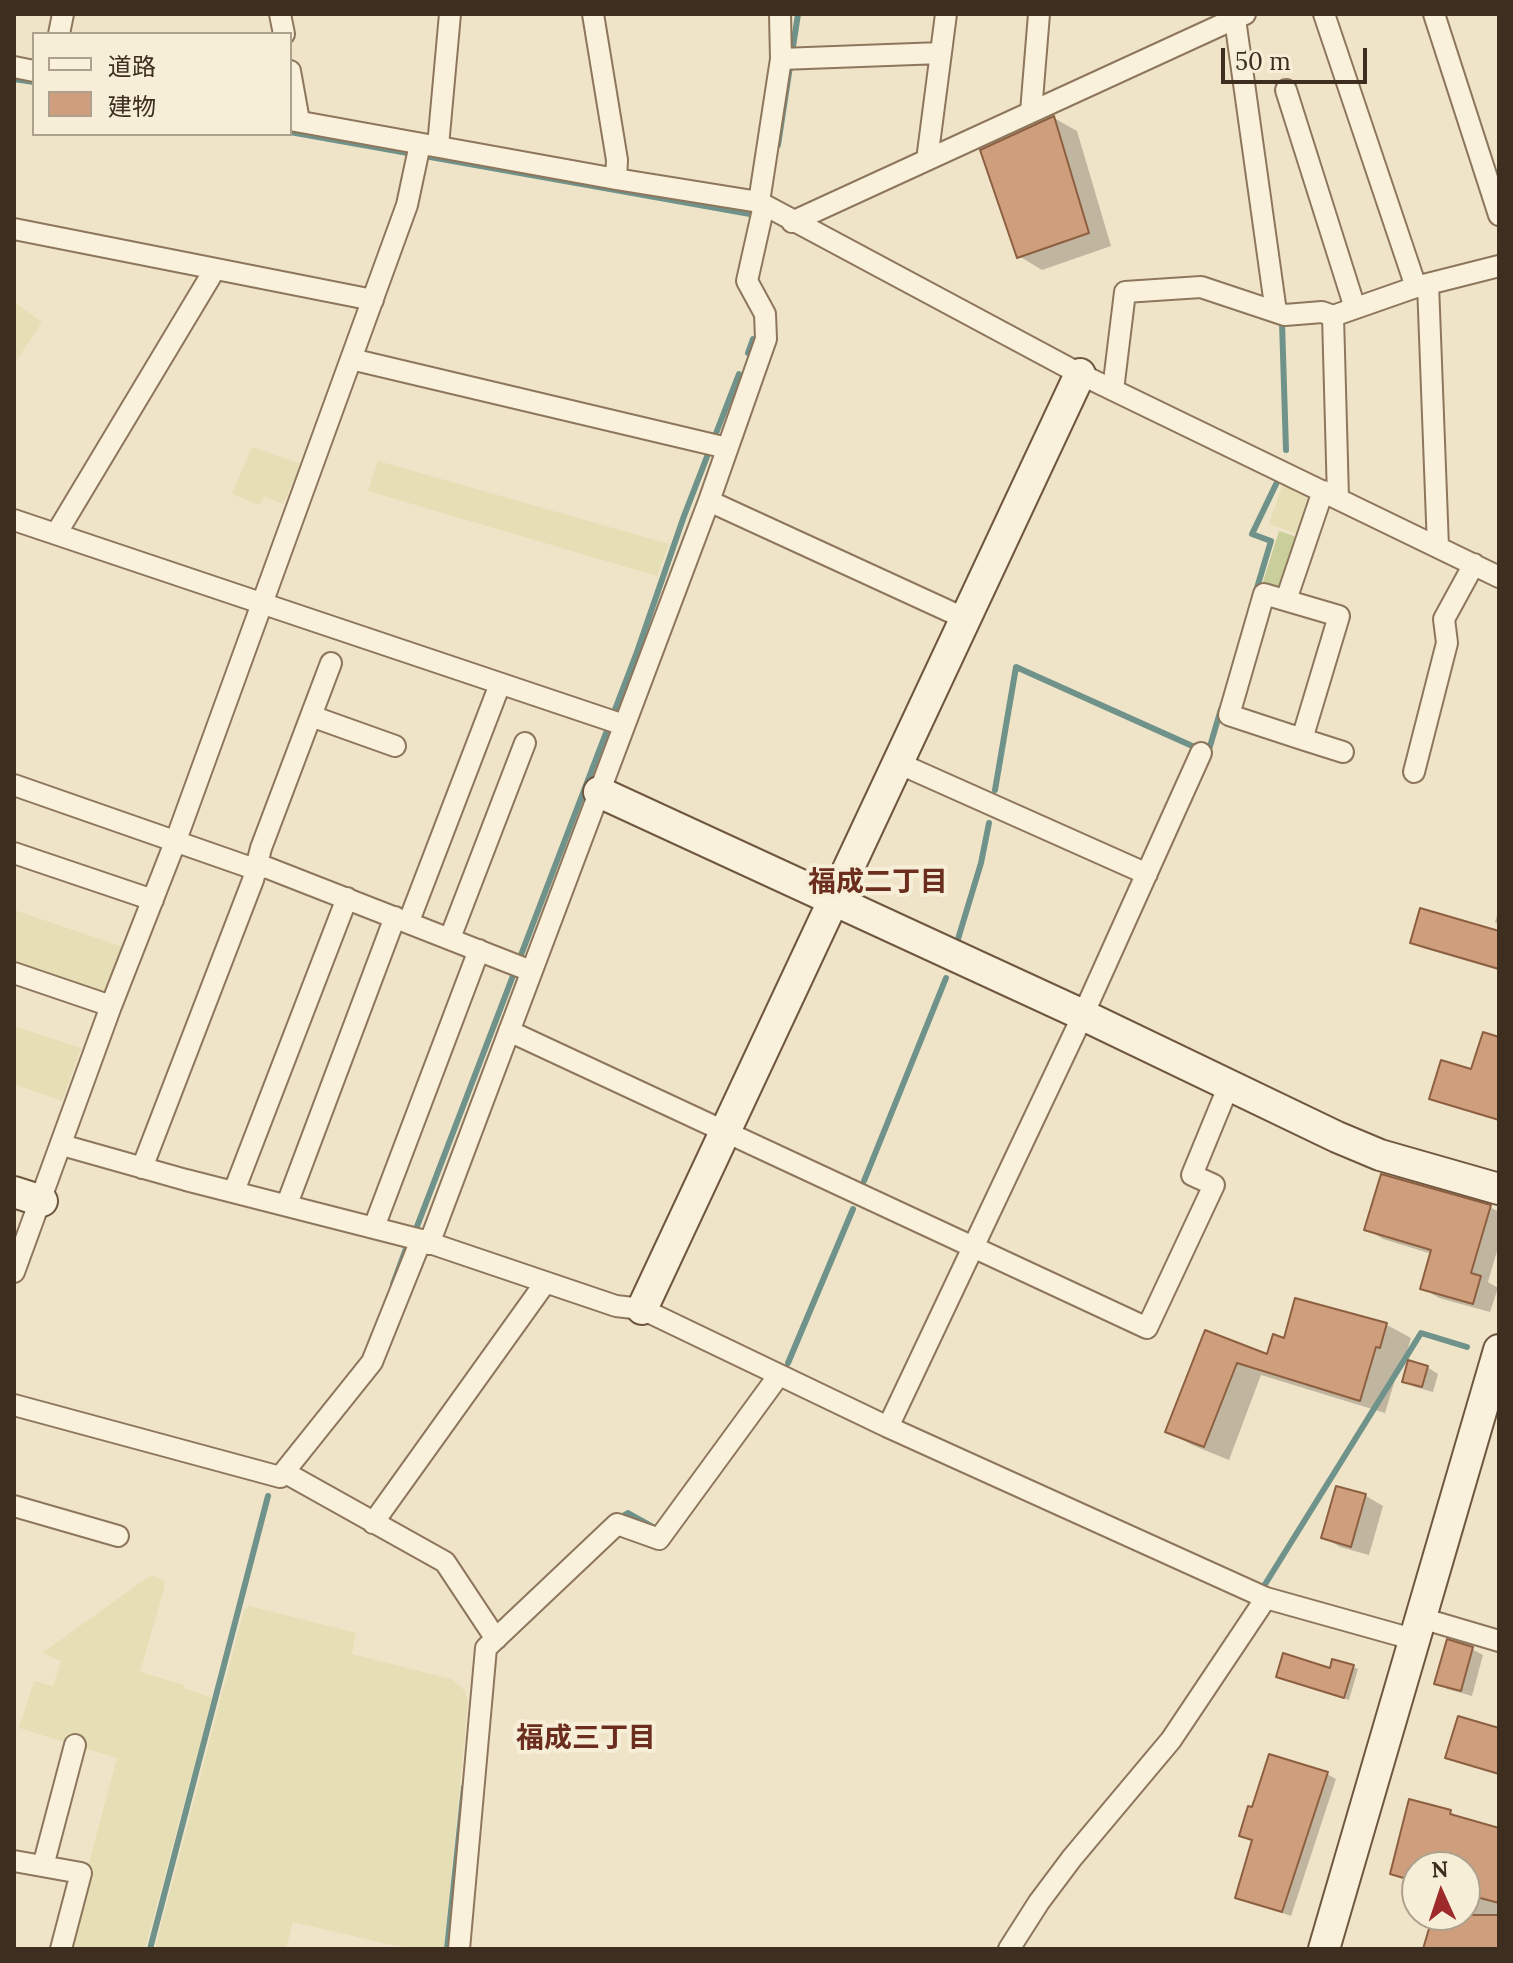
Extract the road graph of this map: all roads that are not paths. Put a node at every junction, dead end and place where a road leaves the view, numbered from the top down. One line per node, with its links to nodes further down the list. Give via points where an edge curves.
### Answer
1 (450, 14): 15 (street)
2 (593, 14): 17 (street)
3 (780, 14): 10 (street)
4 (946, 14): 9 (street)
5 (1039, 14): 13 (street)
6 (1324, 14): 24 (street)
7 (1434, 14): 19 (street)
8 (1240, 16): 13 (street); 27 (street)
9 (941, 53): 10 (street); 16 (street)
10 (788, 59): 18 (street)
11 (1286, 90): 26 (street)
12 (292, 96): 14 (street)
13 (1031, 112): 16 (street)
14 (294, 120): 15 (street)
15 (423, 151): 17 (street); 25 (street)
16 (927, 160): 20 (street)
17 (616, 179): 18 (street)
18 (761, 204): 20 (street); 32 (street, via 747,281 765,314 766,339)
19 (1499, 215)
20 (792, 222): 30 (street)
21 (14, 229): 23 (street)
22 (1499, 266): 24 (street)
23 (215, 269): 25 (street); 36 (street)
24 (1422, 286): 26 (street); 37 (street)
25 (373, 300): 29 (street)
26 (1355, 308): 28 (street)
27 (1276, 312): 28 (street); 31 (street, via 1201,287 1125,292)
28 (1333, 316): 33 (street)
29 (351, 359): 32 (street); 41 (street)
30 (1080, 374): 31 (street); 42 (street)
31 (1113, 390): 33 (street)
32 (717, 445): 34 (street)
33 (1331, 494): 37 (street); 40 (street)
34 (709, 501): 42 (street); 46 (street)
35 (14, 520): 36 (street)
36 (56, 534): 41 (street)
37 (1438, 547): 38 (street)
38 (1474, 564): 39 (street); 53 (street, via 1444,619 1447,643)
39 (1499, 577)
40 (1286, 600): 47 (street, via 1339,616); 47 (street, via 1264,594 1229,715)
41 (263, 604): 44 (street); 56 (street)
42 (966, 619): 52 (street)
43 (331, 663): 45 (street)
44 (500, 684): 46 (street); 63 (street)
45 (311, 716): 49 (street); 58 (street)
46 (615, 722): 55 (street)
47 (1302, 739): 50 (street)
48 (525, 743): 64 (street)
49 (395, 746)
50 (1343, 752)
51 (1201, 753): 59 (street)
52 (898, 763): 59 (street); 62 (street)
53 (1414, 772)
54 (14, 785): 56 (street)
55 (599, 792): 62 (street); 66 (street)
56 (176, 840): 58 (street); 61 (street)
57 (14, 853): 61 (street)
58 (256, 867): 60 (street); 74 (street)
59 (1147, 874): 69 (street)
60 (347, 898): 63 (street); 76 (street)
61 (153, 900): 68 (street)
62 (833, 901): 69 (street); 72 (street)
63 (402, 919): 64 (street); 78 (street)
64 (450, 938): 65 (street)
65 (479, 950): 66 (street); 79 (street)
66 (521, 967): 70 (street)
67 (14, 973): 68 (street)
68 (111, 1006): 73 (street)
69 (1083, 1015): 71 (street); 81 (street)
70 (509, 1031): 72 (street); 80 (street)
71 (1229, 1085): 75 (street, via 1380,1155); 81 (street, via 1192,1175 1214,1185 1147,1328)
72 (725, 1132): 81 (street); 84 (street)
73 (62, 1145): 74 (street); 77 (street)
74 (142, 1168): 76 (street)
75 (1499, 1189)
76 (234, 1191): 78 (street)
77 (28, 1196): 82 (street)
78 (287, 1204): 79 (street)
79 (374, 1227): 80 (street)
80 (425, 1242): 83 (street); 89 (street, via 372,1362)
81 (972, 1249): 88 (street)
82 (14, 1272)
83 (545, 1283): 84 (street); 91 (street)
84 (642, 1309): 86 (street)
85 (1499, 1350): 94 (street)
86 (779, 1375): 88 (street); 95 (street, via 659,1539 617,1524)
87 (14, 1405): 89 (street, via 280,1477)
88 (888, 1427): 93 (street)
89 (284, 1472): 91 (street)
90 (14, 1506): 92 (street)
91 (373, 1523): 95 (street, via 445,1562)
92 (118, 1536)
93 (1266, 1598): 94 (street); 102 (street, via 1171,1740 1072,1858)
94 (1418, 1629): 96 (street); 103 (street)
95 (496, 1639): 101 (street, via 486,1648)
96 (1499, 1641)
97 (75, 1745): 99 (street)
98 (14, 1861): 99 (street)
99 (43, 1866): 100 (street, via 81,1873)
100 (61, 1949)
101 (459, 1949)
102 (1009, 1949)
103 (1324, 1949)

